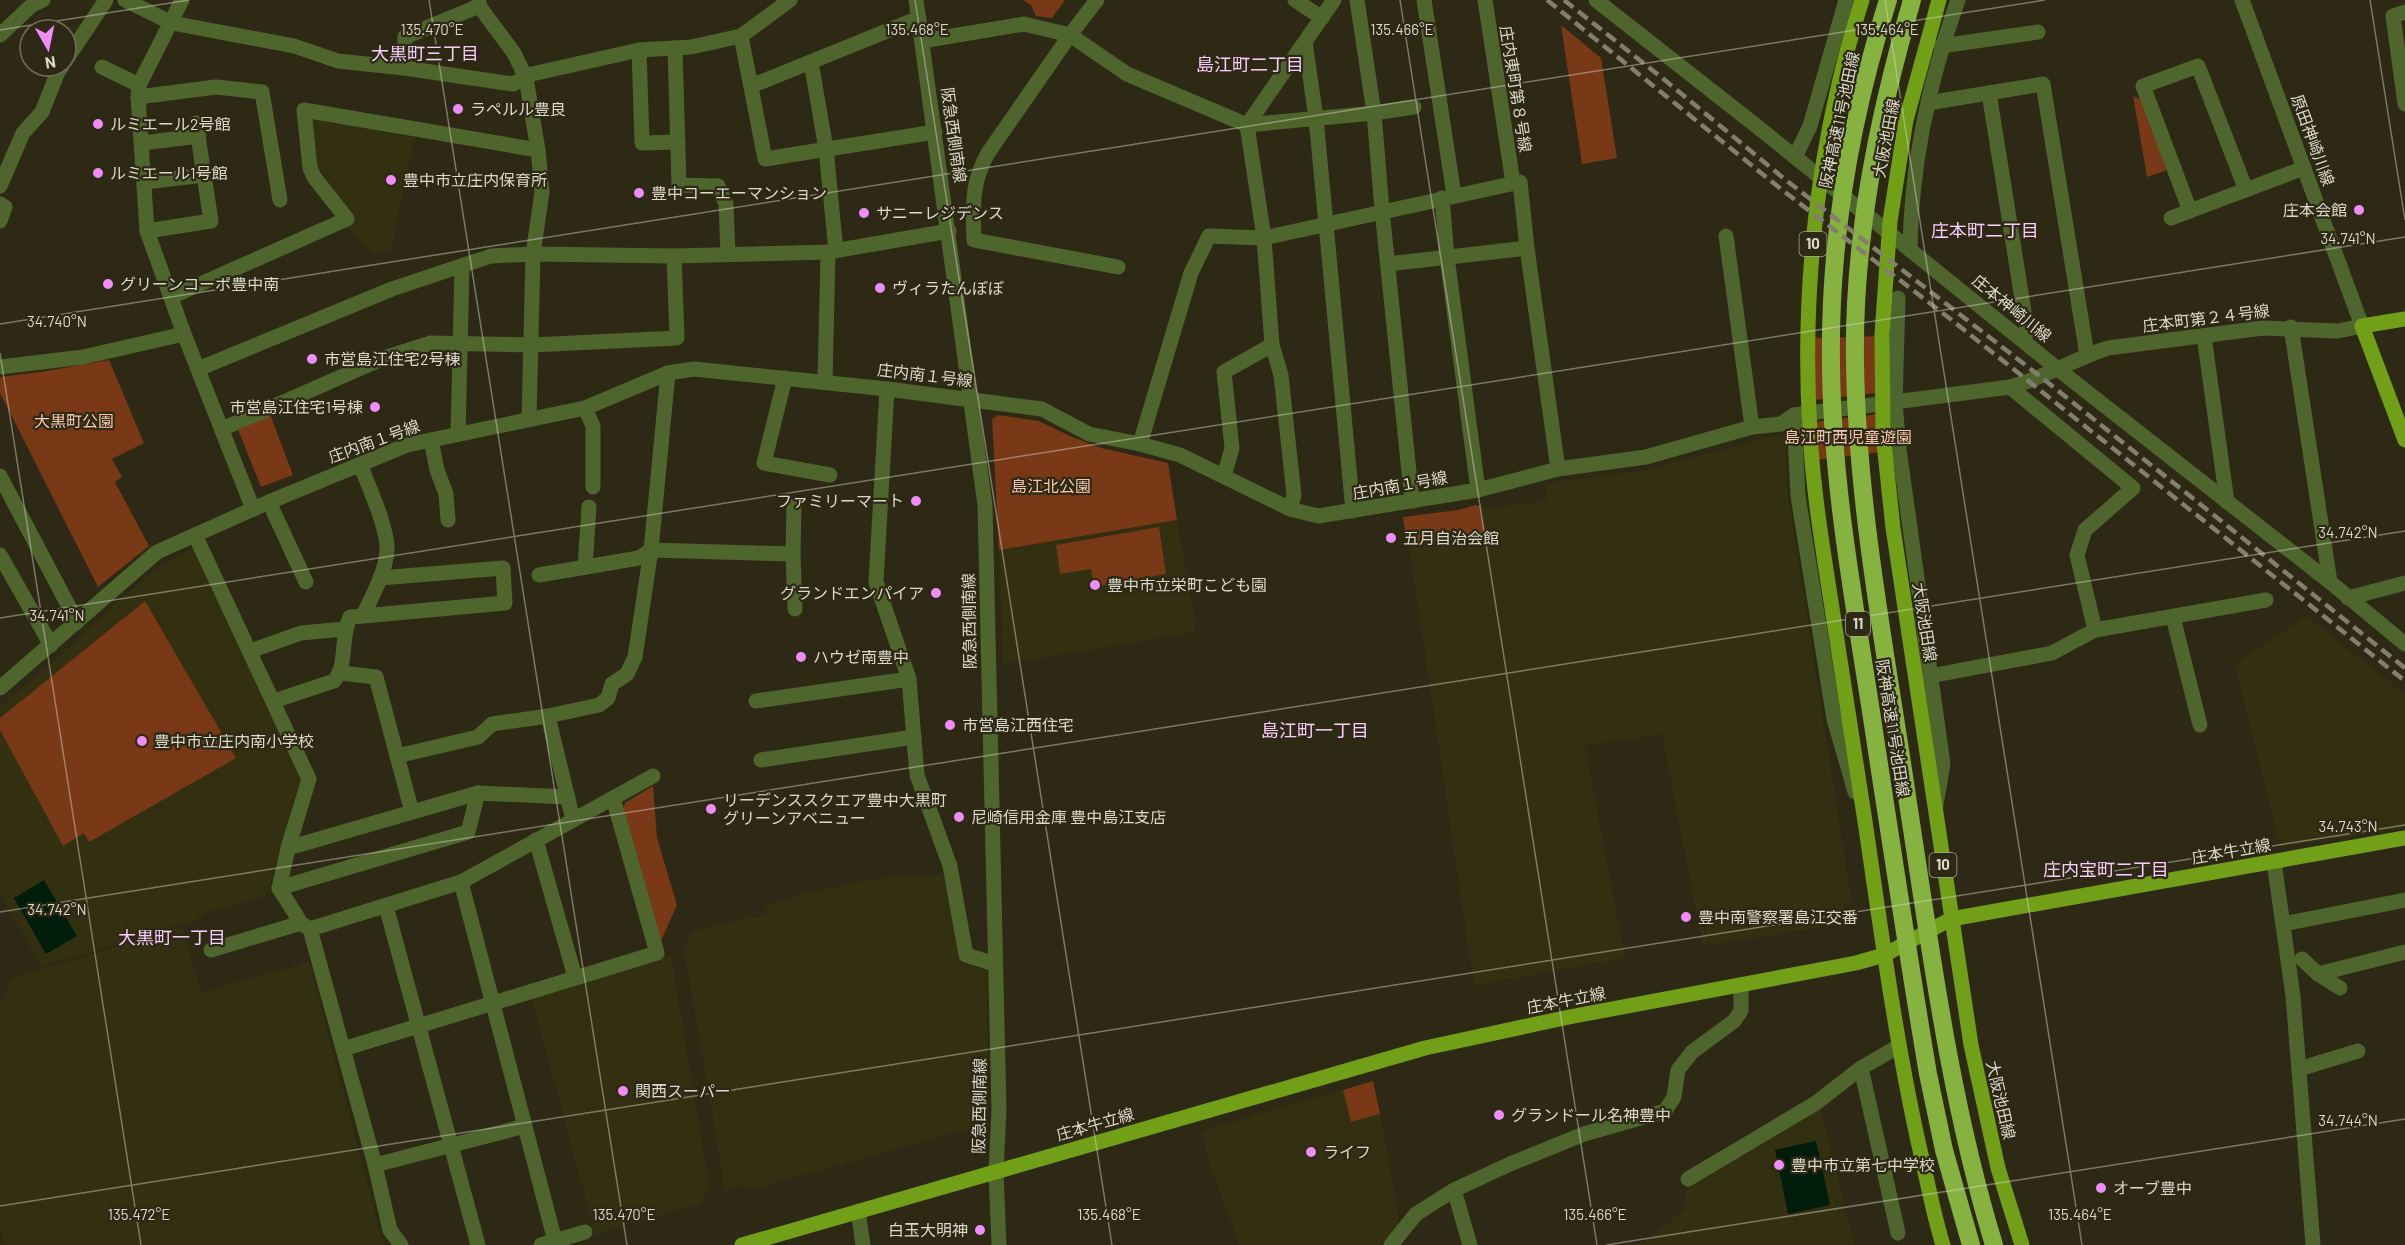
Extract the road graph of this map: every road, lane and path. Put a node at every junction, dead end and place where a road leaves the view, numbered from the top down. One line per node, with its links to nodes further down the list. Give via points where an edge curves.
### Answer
1 (106, 0): 31 (street)
2 (125, 0): 25 (street)
3 (183, 0): 25 (street)
4 (790, 0): 29 (street)
5 (916, 0): 23 (street, 阪急西側南線)
6 (1097, 0): 28 (street)
7 (1295, 0): 24 (street)
8 (1334, 0): 24 (street)
9 (1357, 0): 47 (street)
10 (1425, 0): 62 (street)
11 (1485, 0): 59 (street, 庄内東町第８号線)
12 (1596, 0): 55 (street, 庄本神崎川線)
13 (1846, 0): 55 (street, via 1810,126)
14 (1862, 0): 170 (main road, 10, via 1828,134 1813,248 1808,393 1815,494)
15 (1888, 0): 216 (highway, 阪神高速11号池田線 / 11, via 1863,91 1842,204 1832,314 1834,437 1842,520 1928,1074 1944,1150)
16 (1912, 0): 217 (highway, 阪神高速11号池田線 / 11, via 1886,97 1866,206 1856,311 1858,434 1866,516 1938,997 1964,1132)
17 (1939, 0): 168 (main road, 大阪池田線 / 10, via 1906,120 1890,221 1881,389 1886,481)
18 (1958, 0): 33 (street)
19 (2242, 0): 56 (street, 原田神崎川線)
20 (34, 2): 27 (street)
21 (479, 3): 38 (street, via 405,37); 40 (street, via 514,53)
22 (2405, 12): 44 (street, via 2393,16)
23 (919, 18): 30 (street, 阪急西側南線); 36 (street)
24 (1322, 18): 32 (street)
25 (172, 23): 38 (street, via 294,46 338,62); 42 (street)
26 (2038, 32): 33 (street)
27 (1, 33)
28 (1070, 34): 30 (street, via 1024,24); 49 (street, via 1127,75); 83 (street, via 978,171 973,198 974,240)
29 (741, 36): 34 (street); 41 (street)
30 (922, 41): 50 (street, 阪急西側南線)
31 (78, 42)
32 (1305, 42): 48 (street); 49 (street)
33 (1941, 46): 45 (street)
34 (675, 48): 35 (street); 51 (street)
35 (639, 50): 40 (street); 51 (street, via 642,142)
36 (811, 62): 41 (street); 53 (street)
37 (102, 67): 42 (street)
38 (404, 68): 40 (street, via 513,84)
39 (55, 78): 60 (street, via 42,112 23,133)
40 (526, 78): 54 (street)
41 (751, 86): 53 (street, via 765,159)
42 (139, 91): 52 (street); 63 (street, via 216,87 262,92)
43 (1989, 93): 45 (street); 91 (street, via 2027,330); 95 (street, via 2043,84)
44 (2404, 95)
45 (1928, 103): 75 (street, via 1920,135)
46 (1414, 107): 47 (street)
47 (1374, 113): 48 (street); 65 (street)
48 (1316, 118): 49 (street); 69 (street)
49 (1247, 124): 73 (street)
50 (935, 132): 53 (street); 71 (street, 阪急西側南線)
51 (678, 142): 78 (street, via 679,185 718,186 726,204)
52 (142, 143): 57 (street, via 198,129); 58 (street)
53 (826, 149): 76 (street)
54 (538, 150): 77 (street, via 542,192); 84 (street, via 304,110 310,168 347,219)
55 (1795, 157): 75 (street, 庄本神崎川線)
56 (2304, 168): 61 (street); 87 (street, 原田神崎川線)
57 (204, 175): 58 (street); 70 (street, via 211,221)
58 (145, 182): 70 (street)
59 (1513, 183): 62 (street); 74 (street, 庄内東町第８号線, via 1520,182)
60 (0, 186)
61 (2246, 190): 66 (street); 66 (street, via 2198,66 2143,86)
62 (1448, 197): 65 (street); 80 (street)
63 (280, 200)
64 (0, 204): 68 (street, via 5,207)
65 (1382, 210): 69 (street); 81 (street)
66 (2190, 211): 67 (street)
67 (2171, 218)
68 (0, 221)
69 (1326, 224): 73 (street); 129 (street)
70 (147, 231): 84 (street)
71 (949, 231): 76 (street); 104 (street, 阪急西側南線)
72 (1726, 236): 109 (street)
73 (1264, 238): 94 (street); 114 (street, via 1209,236 1191,273)
74 (1527, 248): 80 (street); 116 (street)
75 (1910, 250): 91 (street, 庄本神崎川線)
76 (832, 252): 78 (street); 101 (street)
77 (533, 254): 79 (street); 82 (street, via 491,256); 93 (street)
78 (728, 254): 79 (street)
79 (674, 256): 93 (street, via 677,338)
80 (1447, 257): 81 (street); 121 (street)
81 (1388, 264): 122 (street)
82 (462, 266): 92 (street); 97 (street, via 392,289)
83 (1118, 267)
84 (171, 297): 89 (street)
85 (1898, 298): 105 (street)
86 (2405, 319): 87 (main road)
87 (2362, 326): 88 (street, 庄本町第２４号線, via 2338,331); 113 (main road)
88 (2291, 327): 90 (street, 庄本町第２４号線); 139 (street)
89 (184, 334): 96 (street, via 83,357); 97 (street)
90 (2204, 336): 95 (street, 庄本町第２４号線, via 2108,348); 124 (street)
91 (2024, 341): 98 (street, 庄本神崎川線)
92 (459, 345): 93 (street); 110 (street, via 430,343 384,358); 111 (street)
93 (532, 345): 108 (street)
94 (1272, 345): 119 (street, via 1224,372 1232,448); 128 (street, via 1281,375 1294,495)
95 (2087, 355): 98 (street, 庄本町第２４号線)
96 (0, 367)
97 (198, 369): 110 (street)
98 (2059, 370): 102 (street, 庄本町第２４号線); 124 (street, 庄本神崎川線)
99 (668, 373): 100 (street, 庄内南１号線, via 694,369); 106 (street, 庄内南１号線); 132 (street)
100 (785, 378): 101 (street, 庄内南１号線); 117 (street, via 764,463)
101 (825, 382): 103 (street, 庄内南１号線)
102 (2010, 387): 105 (street, 庄内南１号線); 148 (street, via 2133,488 2085,530 2077,555)
103 (887, 388): 104 (street, 庄内南１号線); 154 (street, via 876,582)
104 (970, 399): 114 (street, 庄内南１号線, via 1042,409 1089,434); 186 (street, 阪急西側南線, via 984,505)
105 (1895, 403): 107 (street, 庄内南１号線); 153 (street)
106 (585, 408): 108 (street, 庄内南１号線); 120 (street, via 593,426)
107 (1794, 415): 109 (street, 庄内南１号線, via 1781,424); 170 (street, via 1798,496 1834,719)
108 (529, 419): 111 (street, 庄内南１号線)
109 (1752, 427): 116 (street, 庄内南１号線, via 1646,457)
110 (222, 429): 127 (street)
111 (458, 434): 112 (street, 庄内南１号線)
112 (431, 440): 115 (street, 庄内南１号線); 130 (street, via 446,494)
113 (2405, 440)
114 (1140, 444): 119 (street, 庄内南１号線, via 1180,455)
115 (360, 464): 123 (street, 庄内南１号線); 137 (street, via 385,533 387,550)
116 (1558, 469): 121 (street, 庄内南１号線)
117 (830, 475)
118 (0, 476): 146 (street)
119 (1224, 476): 128 (street, 庄内南１号線)
120 (593, 487)
121 (1478, 490): 122 (street, 庄内南１号線)
122 (1412, 501): 129 (street, 庄内南１号線)
123 (269, 502): 127 (street, 庄内南１号線); 138 (street)
124 (2227, 502): 139 (street, 庄本神崎川線)
125 (795, 506): 133 (street)
126 (589, 507): 135 (street)
127 (253, 509): 131 (street, 庄内南１号線)
128 (1290, 509): 129 (street, 庄内南１号線, via 1318,516)
129 (1353, 511)
130 (448, 520)
131 (195, 535): 146 (street, 庄内南１号線, via 157,552); 151 (street)
132 (651, 550): 133 (street); 135 (street, via 639,558); 158 (street, via 635,657 627,674 612,684 608,698 599,705)
133 (793, 554): 143 (street)
134 (0, 555): 150 (street)
135 (585, 567): 136 (street)
136 (539, 575)
137 (380, 578): 144 (street); 144 (street, via 503,568 505,603)
138 (306, 582)
139 (2330, 582): 141 (street, 庄本神崎川線)
140 (2405, 583): 141 (street)
141 (2348, 598): 149 (street, 庄本神崎川線)
142 (2266, 600): 145 (street)
143 (795, 609)
144 (363, 616): 147 (street, via 350,617)
145 (2173, 617): 148 (street); 159 (street)
146 (77, 622): 150 (street, 庄内南１号線)
147 (344, 629): 151 (street, via 301,633); 152 (street)
148 (2095, 630): 153 (street, via 2052,653)
149 (2405, 644)
150 (51, 645): 155 (street, 庄内南１号線)
151 (250, 651): 156 (street)
152 (341, 673): 156 (street, via 334,681); 161 (street, via 376,677)
153 (1930, 676): 168 (street, via 1943,764)
154 (909, 679): 157 (street); 160 (street)
155 (0, 688)
156 (274, 701): 173 (street, via 309,779)
157 (756, 701)
158 (548, 716): 161 (street, via 492,724 478,737); 165 (street)
159 (2200, 725)
160 (914, 737): 162 (street); 186 (street, via 917,775 950,866 966,955)
161 (397, 756): 167 (street)
162 (761, 760)
163 (653, 776): 166 (street)
164 (478, 793): 165 (street); 167 (street); 176 (street, via 468,832)
165 (568, 797): 169 (street)
166 (613, 798): 169 (street); 188 (street, via 657,953)
167 (412, 812): 173 (street)
168 (1935, 813): 179 (main road, 大阪池田線 / 10)
169 (573, 820): 172 (street)
170 (1865, 827): 184 (main road, 10)
171 (2405, 838): 174 (main road, 庄本牛立線)
172 (537, 840): 175 (street); 188 (street)
173 (288, 848): 176 (street)
174 (2274, 862): 179 (main road, 庄本牛立線); 180 (street)
175 (461, 882): 178 (street); 191 (street)
176 (279, 888): 181 (street)
177 (2405, 900): 180 (street)
178 (386, 906): 181 (street); 192 (street)
179 (1951, 919): 184 (main road, 庄本牛立線); 218 (main road, 大阪池田線 / 10, via 1983,1106)
180 (2283, 924): 197 (street)
181 (306, 926): 182 (street); 194 (street)
182 (211, 950)
183 (2405, 952): 187 (street)
184 (1884, 955): 189 (main road, 庄本牛立線); 193 (main road, 10)
185 (2302, 959): 187 (street)
186 (995, 964): 201 (street, 阪急西側南線, via 999,1110)
187 (2318, 974): 190 (street)
188 (575, 978): 191 (street)
189 (1741, 985): 201 (main road, 庄本牛立線, via 1425,1048); 203 (street, via 1741,1011 1734,1021 1692,1052 1678,1070 1674,1097 1665,1112 1584,1134)
190 (2340, 988)
191 (493, 1005): 192 (street); 198 (street)
192 (419, 1025): 194 (street); 199 (street)
193 (1899, 1046): 196 (street); 215 (main road, 10)
194 (343, 1049): 200 (street)
195 (2358, 1051): 197 (street)
196 (1861, 1068): 202 (street, via 1816,1103); 206 (street)
197 (2299, 1069): 219 (street)
198 (525, 1126): 199 (street); 207 (street)
199 (451, 1147): 200 (street); 209 (street)
200 (375, 1165): 208 (street, via 390,1230)
201 (996, 1172): 204 (main road, 庄本牛立線); 212 (street, 阪急西側南線)
202 (1688, 1179)
203 (1455, 1190): 213 (street, via 1416,1214); 214 (street)
204 (858, 1211): 210 (main road, 庄本牛立線); 211 (street)
205 (585, 1232): 207 (street)
206 (1898, 1233)
207 (548, 1243)
208 (401, 1245)
209 (478, 1245)
210 (742, 1245)
211 (863, 1245)
212 (999, 1245)
213 (1391, 1245)
214 (1470, 1245)
215 (1943, 1245)
216 (1971, 1245)
217 (1994, 1245)
218 (2022, 1245)
219 (2313, 1245)

